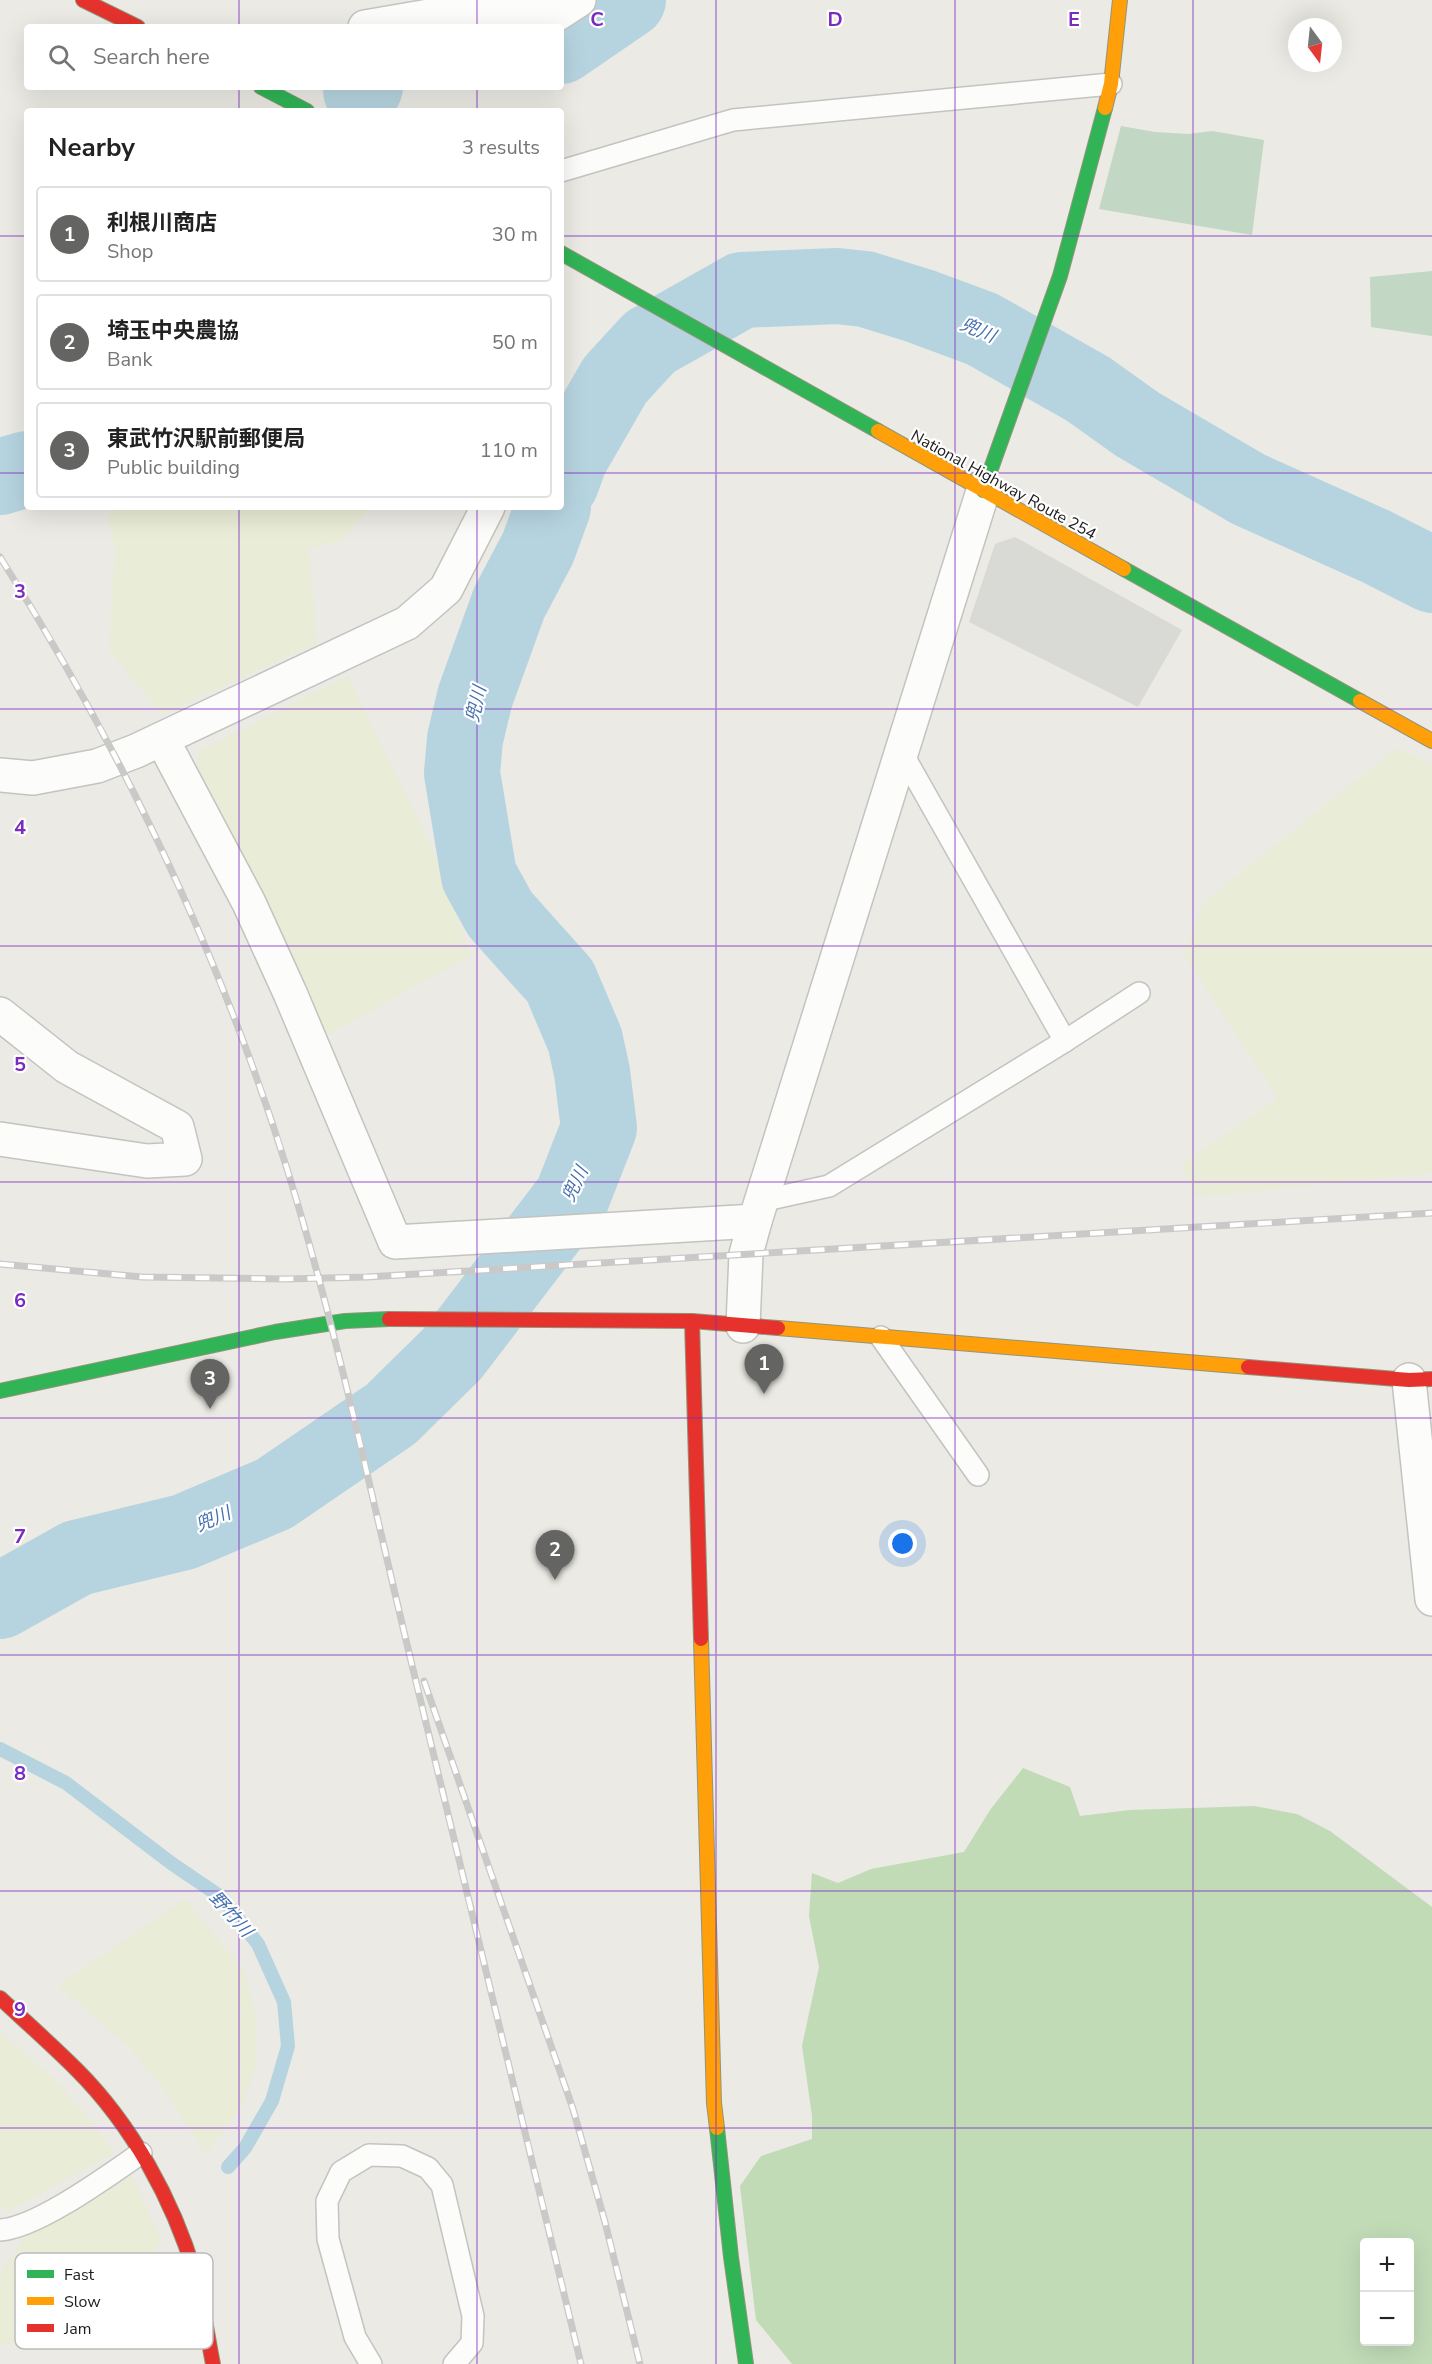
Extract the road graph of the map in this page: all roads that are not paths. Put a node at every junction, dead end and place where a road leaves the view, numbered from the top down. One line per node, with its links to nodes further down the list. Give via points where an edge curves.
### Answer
1 (83, 0): 4 (main road)
2 (579, 0): 5 (street, via 556,15 429,16)
3 (1120, 0): 6 (main road)
4 (132, 24)
5 (382, 24)
6 (1111, 84): 9 (lane, via 733,120); 11 (main road, via 1060,276)
7 (270, 90): 8 (main road)
8 (301, 100)
9 (564, 170)
10 (564, 255): 11 (main road, National Highway Route 254)
11 (983, 491): 14 (main road, National Highway Route 254); 15 (street)
12 (486, 510): 13 (street, via 446,589 407,623)
13 (162, 739): 16 (street, via 97,766 33,778); 21 (street, via 249,903 395,1242 588,1231)
14 (1432, 741)
15 (902, 753): 19 (lane); 21 (street)
16 (0, 775)
17 (1139, 993): 19 (lane)
18 (0, 1014): 20 (street, via 67,1066 177,1127 185,1159 147,1161)
19 (1065, 1041): 21 (lane, via 829,1186)
20 (0, 1138)
21 (758, 1211): 23 (street, via 746,1254)
22 (692, 1321): 23 (main road); 26 (main road, via 424,1318 345,1321 275,1332); 37 (main road, via 714,2103)
23 (743, 1326): 24 (main road)
24 (881, 1337): 25 (main road); 27 (lane)
25 (1420, 1379): 28 (street)
26 (0, 1391)
27 (978, 1475)
28 (1432, 1599)
29 (0, 1998): 30 (main road, via 78,2071 112,2110)
30 (141, 2153): 31 (lane, via 92,2187); 32 (main road, via 174,2217)
31 (3, 2233)
32 (187, 2253)
33 (210, 2349): 34 (main road)
34 (213, 2364)
35 (371, 2364): 36 (lane, via 355,2337 328,2240 327,2201 341,2172 369,2155 402,2156 428,2168 442,2185 473,2316 472,2343)
36 (454, 2364)
37 (746, 2364)

